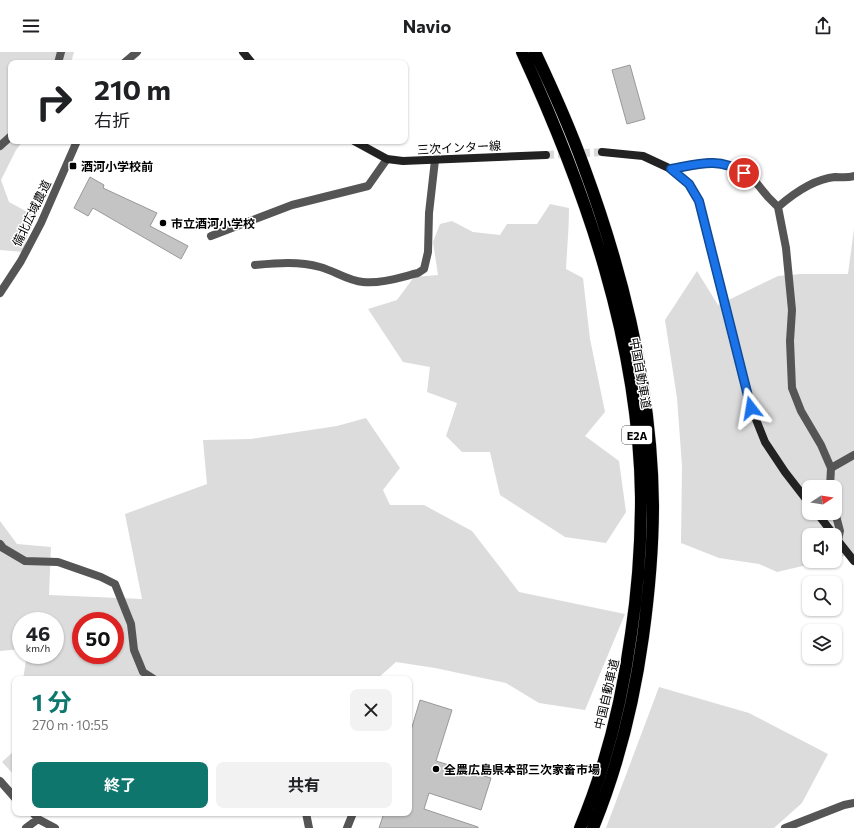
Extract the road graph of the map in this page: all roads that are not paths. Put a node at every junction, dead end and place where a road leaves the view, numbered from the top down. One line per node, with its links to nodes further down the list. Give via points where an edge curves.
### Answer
1 (137, 52): 5 (street)
2 (243, 52): 6 (main road)
3 (522, 52): 41 (highway, 中国自動車道 / E2A, via 573,172 604,267 626,359 638,452 641,496 640,547 636,602 628,656 619,706 605,758)
4 (535, 52): 42 (highway, 中国自動車道 / E2A, via 584,166 616,266 637,355 651,454 652,551 640,655 631,707 619,752)
5 (128, 60)
6 (250, 60)
7 (8, 139): 10 (street)
8 (76, 144): 20 (street, 備北広域農道, via 41,223 21,261)
9 (360, 144): 13 (main road, 三次インター線)
10 (0, 146)
11 (602, 152): 15 (main road, via 643,156)
12 (546, 155): 14 (main road, 三次インター線)
13 (387, 159): 14 (main road, 三次インター線, via 403,162); 18 (street, via 368,186 292,204)
14 (435, 160): 19 (street, via 428,252 424,269 418,273 367,283 320,267 280,263)
15 (671, 169): 17 (street, via 711,162 734,167 754,180); 24 (main road, via 689,184 699,201 751,408 765,442)
16 (854, 176): 17 (street, via 835,177 807,186 792,194)
17 (778, 207): 22 (street, via 786,248 792,310 792,388)
18 (211, 236)
19 (256, 265)
20 (0, 292)
21 (854, 455): 22 (street)
22 (830, 468): 23 (street)
23 (830, 480)
24 (802, 494)
25 (823, 520): 26 (main road)
26 (829, 528)
27 (0, 544): 30 (street, via 25,561 58,562 115,584 130,624 134,650 143,672)
28 (842, 545): 29 (main road)
29 (854, 561)
30 (149, 676)
31 (0, 781): 32 (street)
32 (12, 795)
33 (854, 803): 43 (street)
34 (36, 816): 37 (street); 38 (street)
35 (307, 816): 39 (street)
36 (353, 816): 40 (street)
37 (26, 828)
38 (56, 828)
39 (309, 828)
40 (347, 828)
41 (580, 828)
42 (593, 828)
43 (786, 828)

